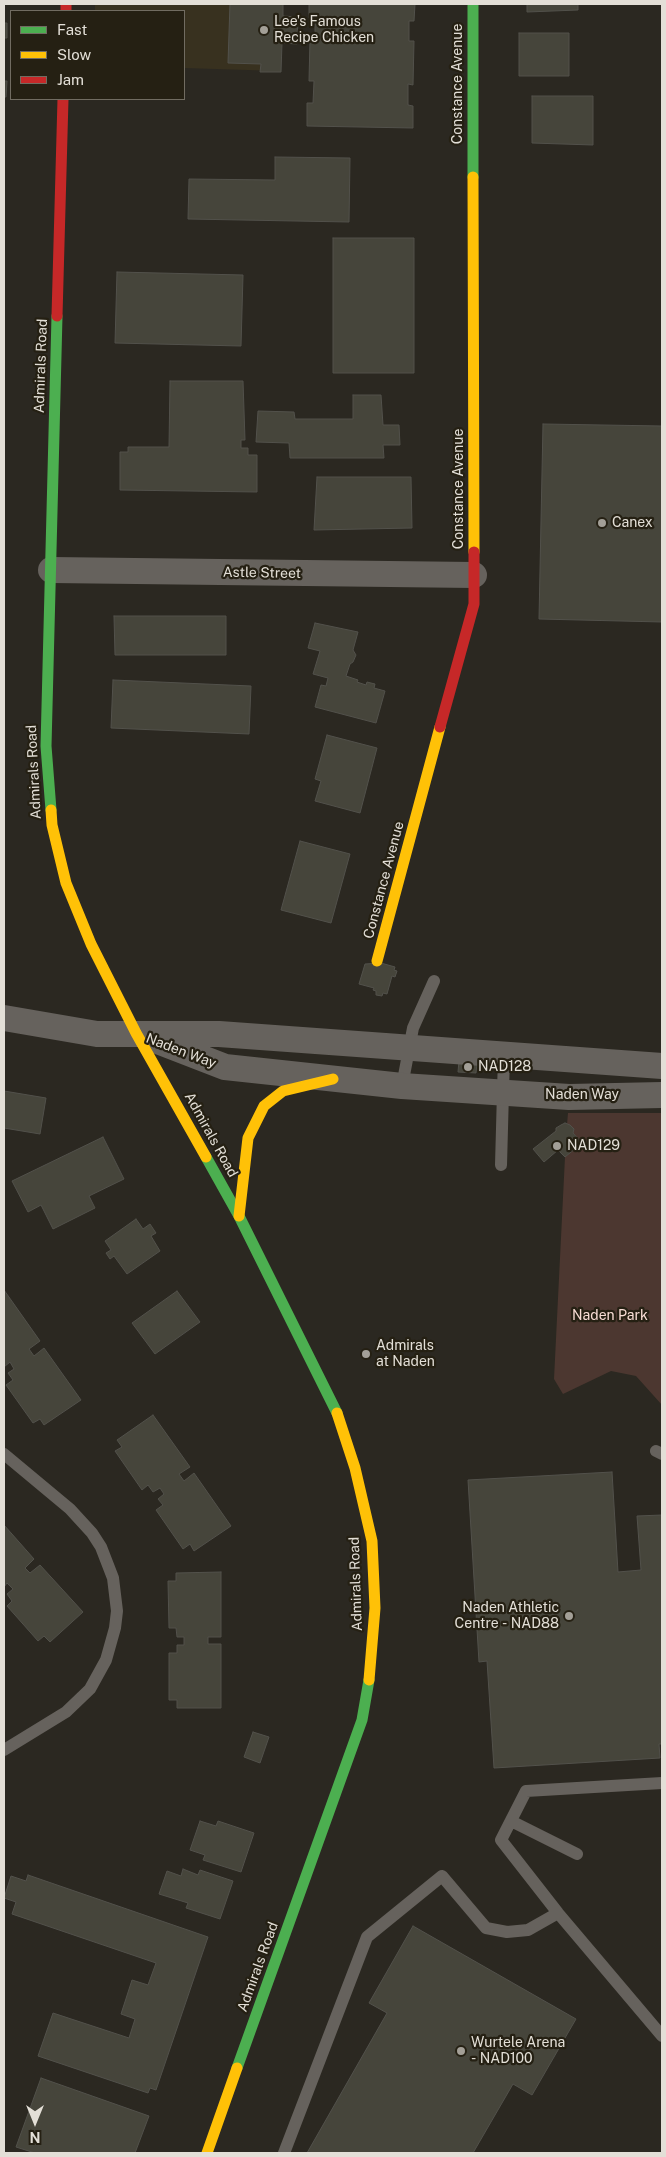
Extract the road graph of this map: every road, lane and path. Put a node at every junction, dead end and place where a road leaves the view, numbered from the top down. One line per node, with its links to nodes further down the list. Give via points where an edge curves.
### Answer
1 (473, 4): 4 (main road, Constance Avenue)
2 (63, 100): 3 (main road, Admirals Road)
3 (51, 570): 4 (street, Astle Street); 8 (main road, Admirals Road, via 46,746 52,825 66,884 91,944)
4 (474, 575): 5 (main road, Constance Avenue, via 474,604)
5 (377, 960)
6 (434, 981): 9 (lane, via 412,1028)
7 (4, 1018): 8 (street, via 97,1034)
8 (136, 1033): 9 (street, Naden Way, via 219,1034); 12 (street, Naden Way, via 225,1068); 17 (main road, Admirals Road)
9 (409, 1048): 10 (street, Naden Way); 13 (lane)
10 (504, 1055): 11 (street, Naden Way); 14 (lane)
11 (662, 1066)
12 (334, 1079): 13 (street, Naden Way); 17 (main road, via 283,1091 264,1106 248,1138)
13 (402, 1086): 14 (street, Naden Way)
14 (503, 1093): 15 (street, Naden Way, via 568,1097); 16 (lane)
15 (662, 1095)
16 (501, 1165)
17 (238, 1216): 25 (main road, Admirals Road, via 336,1410 355,1468 372,1542 375,1608 371,1667 362,1720)
18 (4, 1454): 19 (lane, via 70,1509 92,1533 113,1578 117,1611 106,1660 90,1689 66,1712)
19 (4, 1750)
20 (662, 1783): 21 (lane, via 526,1791)
21 (511, 1821): 22 (lane); 23 (lane, via 501,1840)
22 (577, 1854)
23 (558, 1913): 24 (lane); 26 (lane, via 528,1930 506,1932 486,1928 442,1876 367,1936)
24 (662, 2036)
25 (207, 2153)
26 (284, 2153)

